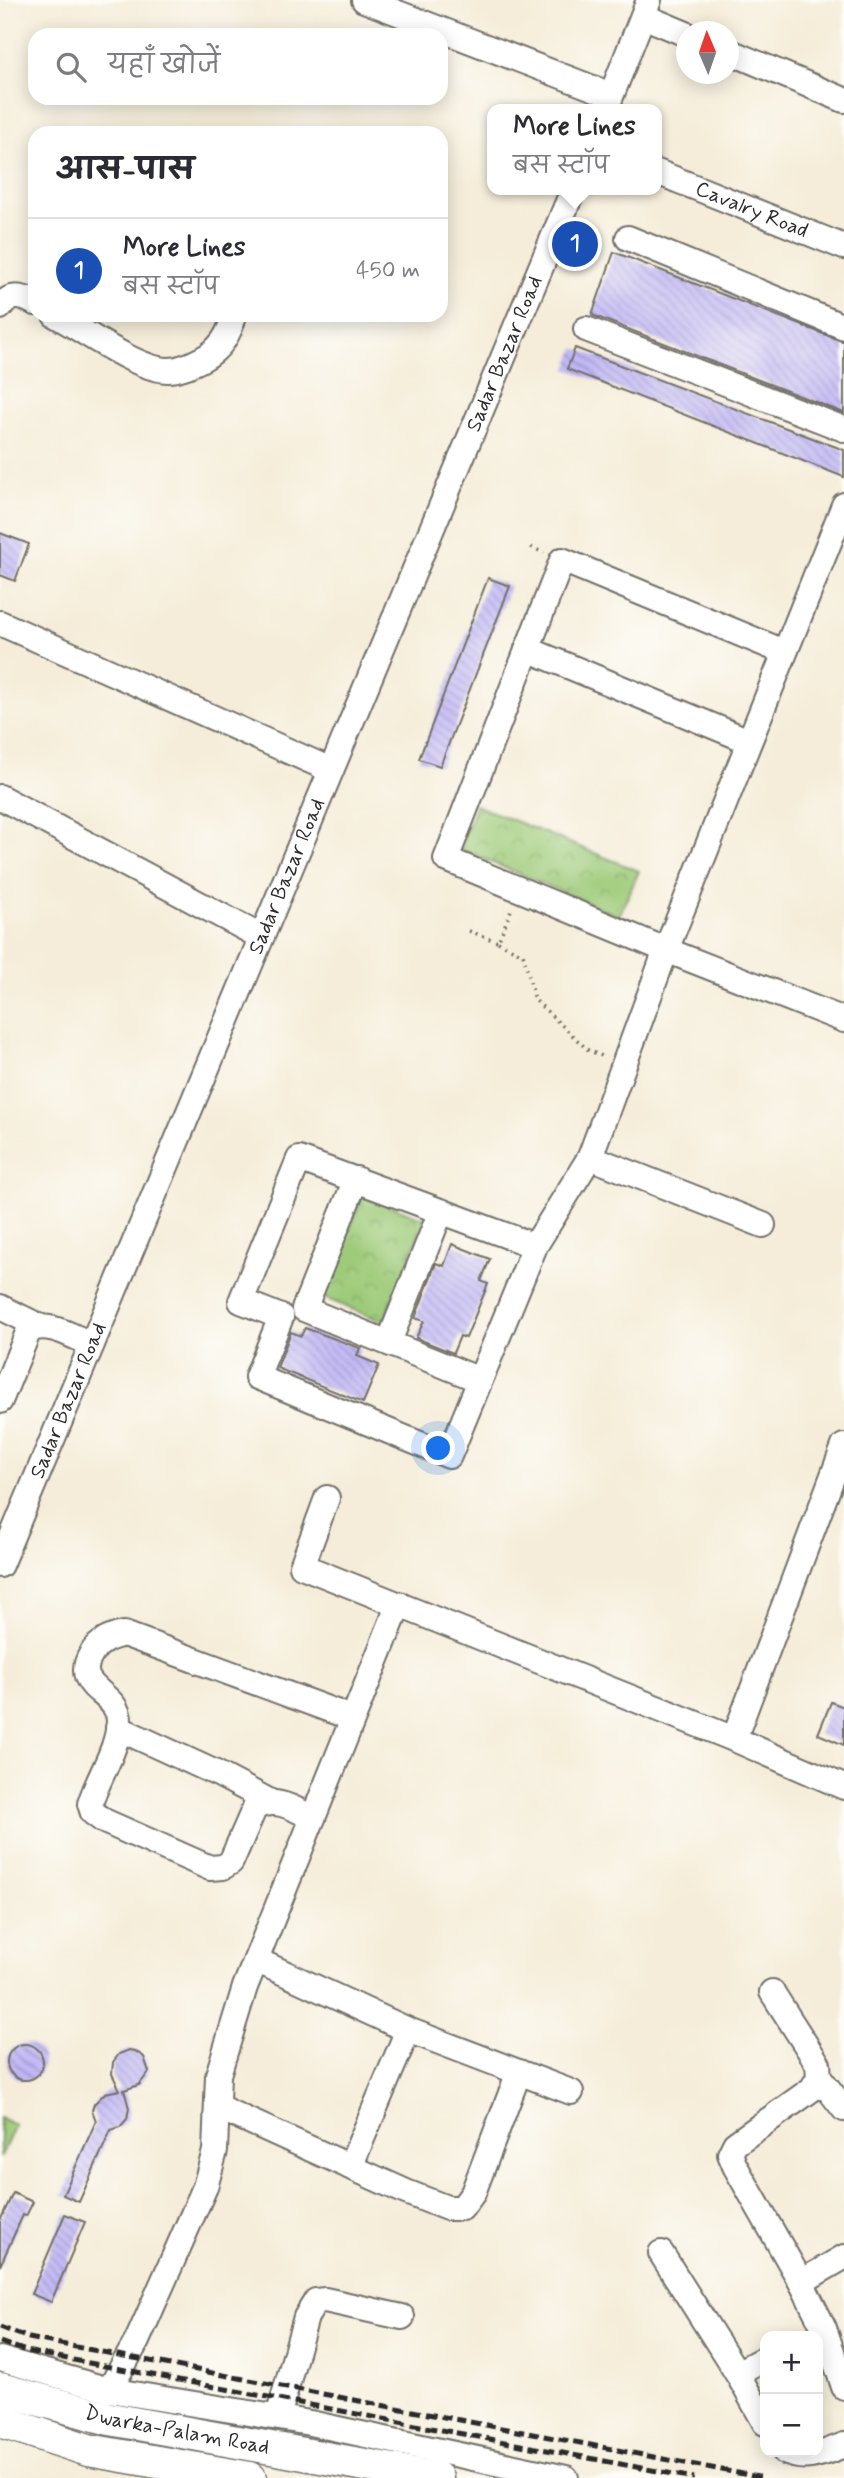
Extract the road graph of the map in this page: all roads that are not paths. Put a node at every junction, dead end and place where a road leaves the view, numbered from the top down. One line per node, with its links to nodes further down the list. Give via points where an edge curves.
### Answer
1 (364, 0): 4 (street)
2 (646, 8): 3 (street); 8 (street)
3 (676, 27)
4 (431, 28)
5 (448, 35): 8 (street)
6 (739, 55): 7 (street)
7 (844, 100)
8 (608, 102)
9 (662, 174): 12 (street, Cavalry Road)
10 (571, 195): 25 (street, Sadar Bazar Road)
11 (628, 238): 17 (street)
12 (844, 247)
13 (28, 300): 14 (street, via 12,297)
14 (0, 307)
15 (67, 322): 16 (street, via 146,366 168,370 190,366 212,354)
16 (233, 322)
17 (844, 327)
18 (586, 329): 19 (street)
19 (844, 429)
20 (844, 505): 23 (street)
21 (0, 623): 25 (street)
22 (527, 649): 23 (street, via 562,560); 24 (street); 28 (street, via 446,859)
23 (784, 652): 24 (street)
24 (749, 741): 28 (street)
25 (331, 770): 27 (street, Sadar Bazar Road)
26 (0, 797): 27 (street)
27 (261, 937): 40 (street, Sadar Bazar Road)
28 (666, 950): 29 (street); 30 (street)
29 (844, 1020)
30 (590, 1157): 33 (street); 34 (street)
31 (356, 1179): 32 (street); 36 (street); 37 (street, via 299,1158 241,1301)
32 (441, 1211): 34 (street); 39 (street)
33 (763, 1225)
34 (535, 1246): 41 (street)
35 (0, 1307): 38 (street)
36 (304, 1309): 37 (street); 39 (street)
37 (281, 1317): 41 (street, via 257,1377 449,1455)
38 (39, 1326): 40 (street); 42 (street, via 24,1337)
39 (389, 1342): 41 (street)
40 (92, 1345): 45 (street, Sadar Bazar Road)
41 (480, 1380)
42 (0, 1401)
43 (844, 1446): 49 (street)
44 (327, 1498): 46 (street, via 302,1566)
45 (0, 1565)
46 (399, 1604): 47 (street); 49 (street)
47 (352, 1718): 48 (street, via 124,1634 100,1643 86,1669 94,1688 117,1708); 52 (street)
48 (118, 1728): 51 (street); 51 (street, via 90,1804 104,1821 210,1868 223,1867 231,1862 256,1807)
49 (734, 1739): 50 (street)
50 (844, 1787)
51 (269, 1801): 52 (street)
52 (313, 1818): 53 (street)
53 (256, 1960): 55 (street); 59 (street, via 218,2075)
54 (772, 1992): 57 (street, via 818,2064)
55 (408, 2030): 56 (street); 61 (street)
56 (519, 2073): 58 (street); 61 (street, via 473,2193 462,2208 447,2208)
57 (819, 2077): 60 (street); 64 (street, via 812,2090 735,2144 730,2154)
58 (571, 2092)
59 (218, 2107): 61 (street); 73 (street, via 215,2151 205,2188 137,2341)
60 (844, 2109)
61 (350, 2167)
62 (661, 2253): 70 (street)
63 (844, 2257): 64 (street)
64 (801, 2281): 66 (street)
65 (402, 2317): 75 (street, via 316,2301 306,2317)
66 (815, 2331)
67 (823, 2347): 71 (street)
68 (0, 2359): 73 (street)
69 (760, 2361): 70 (street)
70 (737, 2373): 74 (street)
71 (844, 2387)
72 (0, 2389): 80 (main road, Dwarka-Palam Road, via 110,2419)
73 (109, 2390): 75 (street)
74 (760, 2414)
75 (278, 2417): 81 (street)
76 (0, 2421): 79 (main road, via 88,2450)
77 (844, 2445): 78 (street)
78 (823, 2453)
79 (250, 2478)
80 (437, 2478)
81 (566, 2478)

